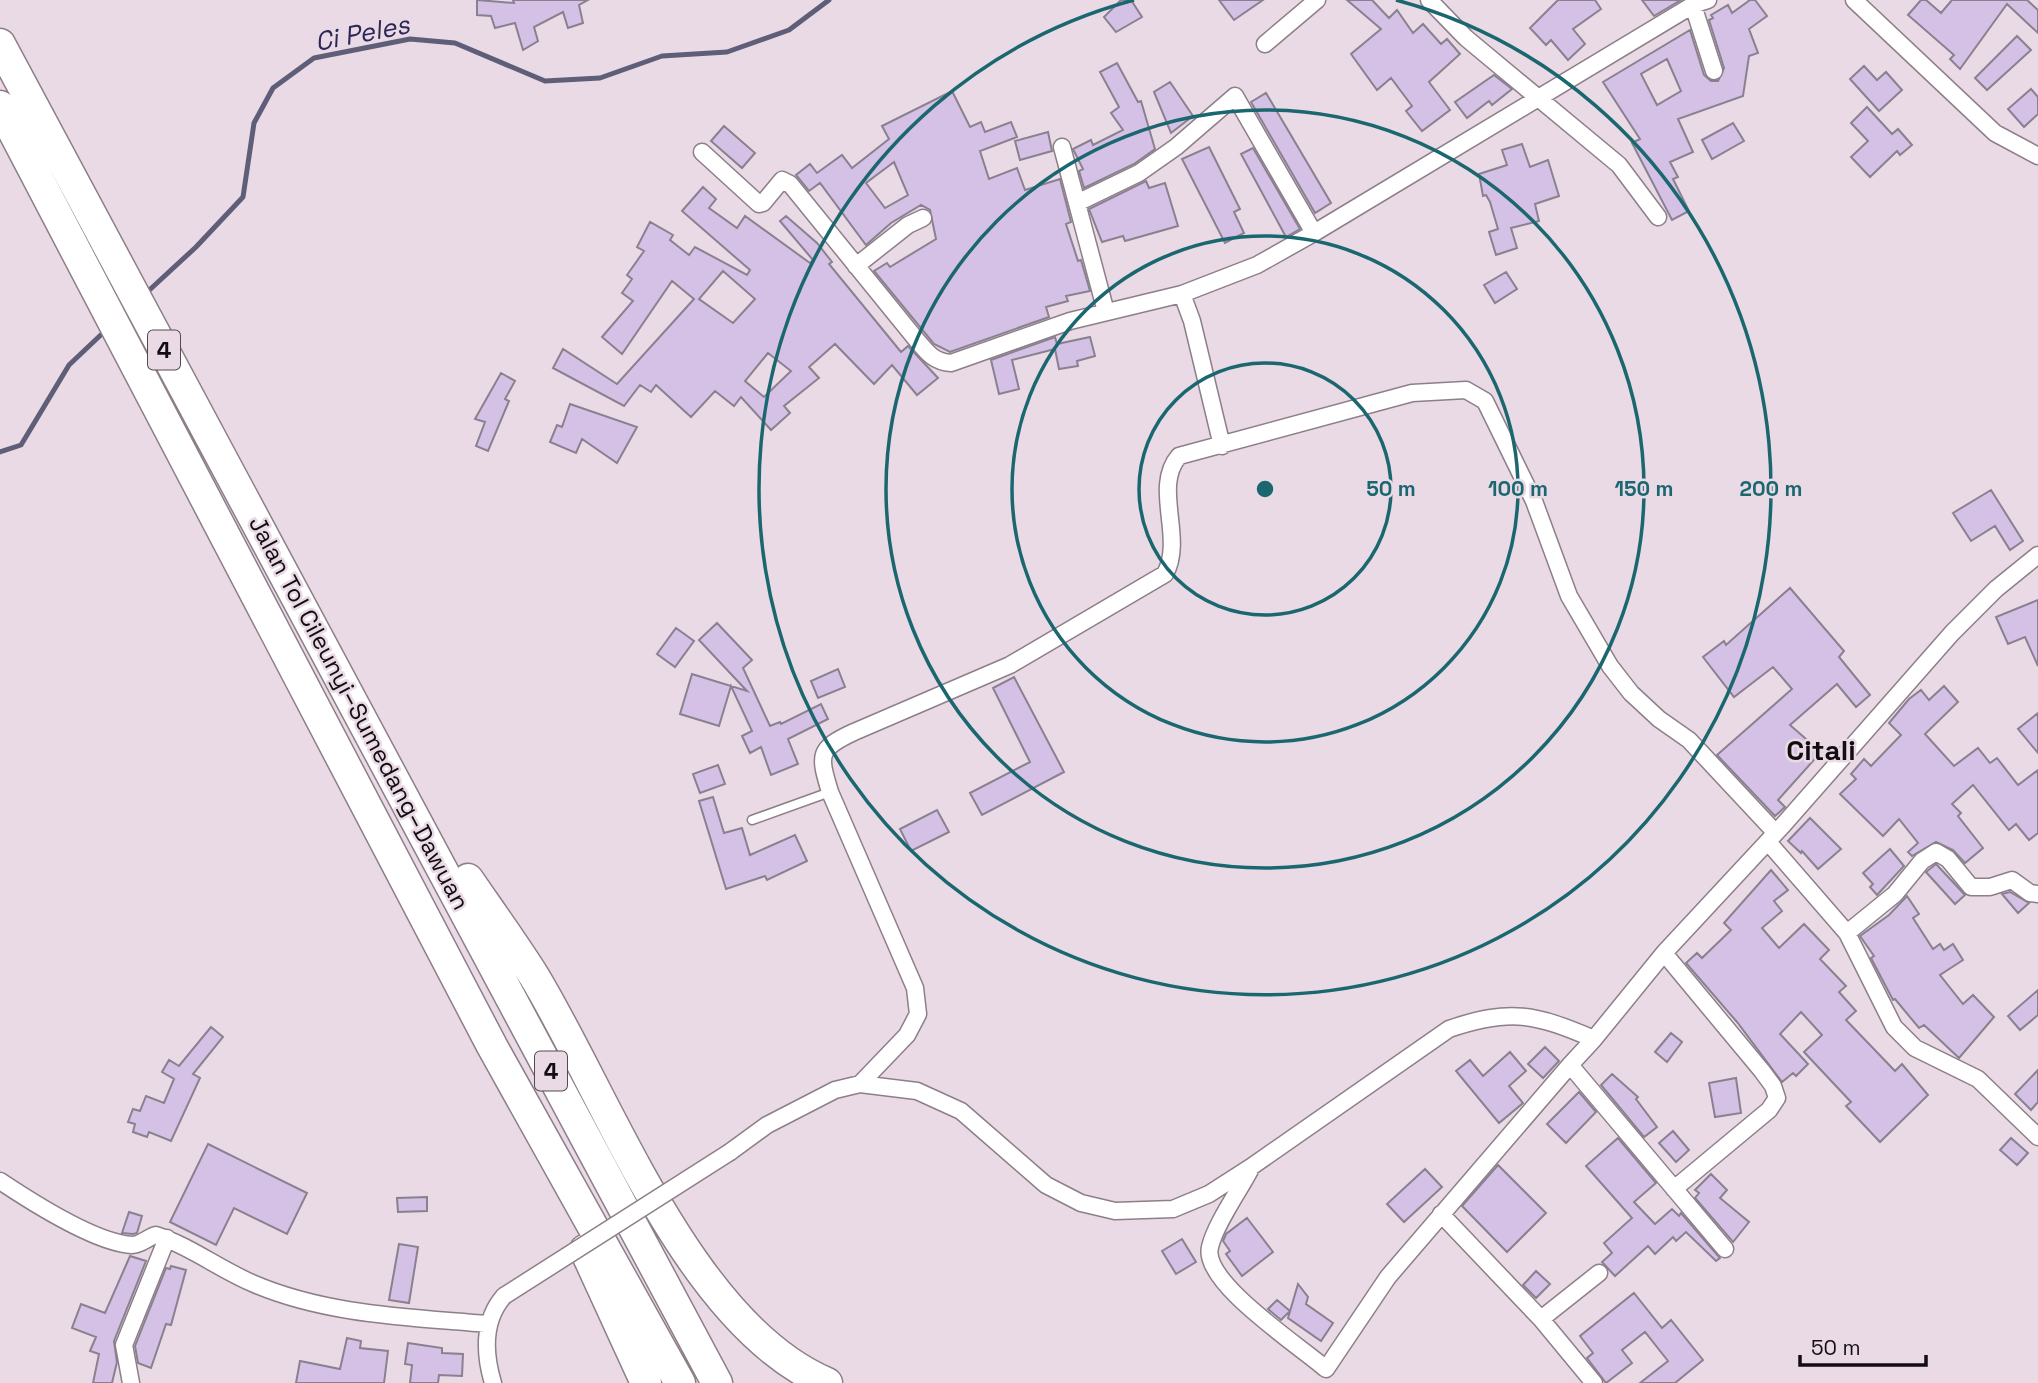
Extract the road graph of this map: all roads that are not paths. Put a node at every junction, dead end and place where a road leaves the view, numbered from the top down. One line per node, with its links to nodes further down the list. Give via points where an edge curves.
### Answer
1 (1317, 0): 5 (street)
2 (1429, 0): 8 (street, via 1466,38)
3 (1854, 0): 12 (street, via 1995,133)
4 (1700, 3): 7 (street); 8 (street)
5 (1265, 44)
6 (5, 54): 22 (highway, Jalan Tol Cileunyi–Sumedang–Dawuan / 4)
7 (1714, 71)
8 (1540, 99): 14 (street, via 1619,165); 16 (street)
9 (0, 106): 30 (highway, Jalan Tol Cileunyi–Sumedang–Dawuan / 4)
10 (1062, 147): 13 (street)
11 (702, 152): 17 (street, via 759,204 785,180)
12 (2038, 156)
13 (1079, 202): 16 (street, via 1139,173 1235,96); 19 (street)
14 (1658, 217)
15 (923, 218): 17 (street)
16 (1314, 233): 18 (street, via 1256,265)
17 (856, 267): 19 (street, via 934,360 942,363)
18 (1182, 294): 19 (street); 20 (street)
19 (1106, 312)
20 (1222, 446): 23 (street, via 1179,456 1168,472 1173,552 1166,574 1010,665 832,742 822,757); 25 (street, via 1412,393 1466,390 1485,401 1534,500 1569,596 1603,655 1631,694 1689,740)
21 (2038, 555): 25 (street, via 1952,633)
22 (384, 758): 48 (highway, Jalan Tol Cileunyi–Sumedang–Dawuan / 4); 49 (highway, via 534,976 673,1233 746,1327)
23 (830, 792): 24 (lane); 32 (street, via 915,988 918,1014 907,1035)
24 (752, 820)
25 (1772, 837): 27 (street); 28 (street)
26 (2038, 894): 27 (street, via 2012,880 1971,887 1948,859 1936,852)
27 (1847, 933): 33 (street, via 1901,1035 1943,1064 1978,1079)
28 (1664, 953): 29 (street); 36 (street, via 1762,1071 1777,1098 1769,1110)
29 (1594, 1039): 31 (street); 34 (street, via 1562,1025 1513,1013 1449,1028)
30 (492, 1046): 46 (highway); 47 (highway, Jalan Tol Cileunyi–Sumedang–Dawuan / 4)
31 (1570, 1065): 36 (street); 37 (street)
32 (860, 1084): 34 (street, via 917,1091 961,1111 1046,1185 1081,1203 1115,1211 1173,1209 1209,1195); 42 (street, bridge, via 809,1101 767,1125 504,1296)
33 (2038, 1137)
34 (1251, 1167): 43 (street, via 1211,1243 1211,1264 1232,1291)
35 (0, 1181): 38 (street, via 61,1218 119,1242 139,1244 156,1235)
36 (1674, 1189): 39 (street)
37 (1441, 1214): 41 (street); 43 (street, via 1388,1277)
38 (167, 1238): 42 (street, via 253,1283 321,1305 376,1315); 44 (street, via 124,1345)
39 (1725, 1249)
40 (1599, 1273): 41 (street)
41 (1541, 1320): 51 (street)
42 (487, 1324): 45 (street)
43 (1326, 1369): 50 (street)
44 (131, 1383)
45 (493, 1383)
46 (646, 1383)
47 (680, 1383)
48 (717, 1383)
49 (827, 1383)
50 (1316, 1383)
51 (1594, 1383)

